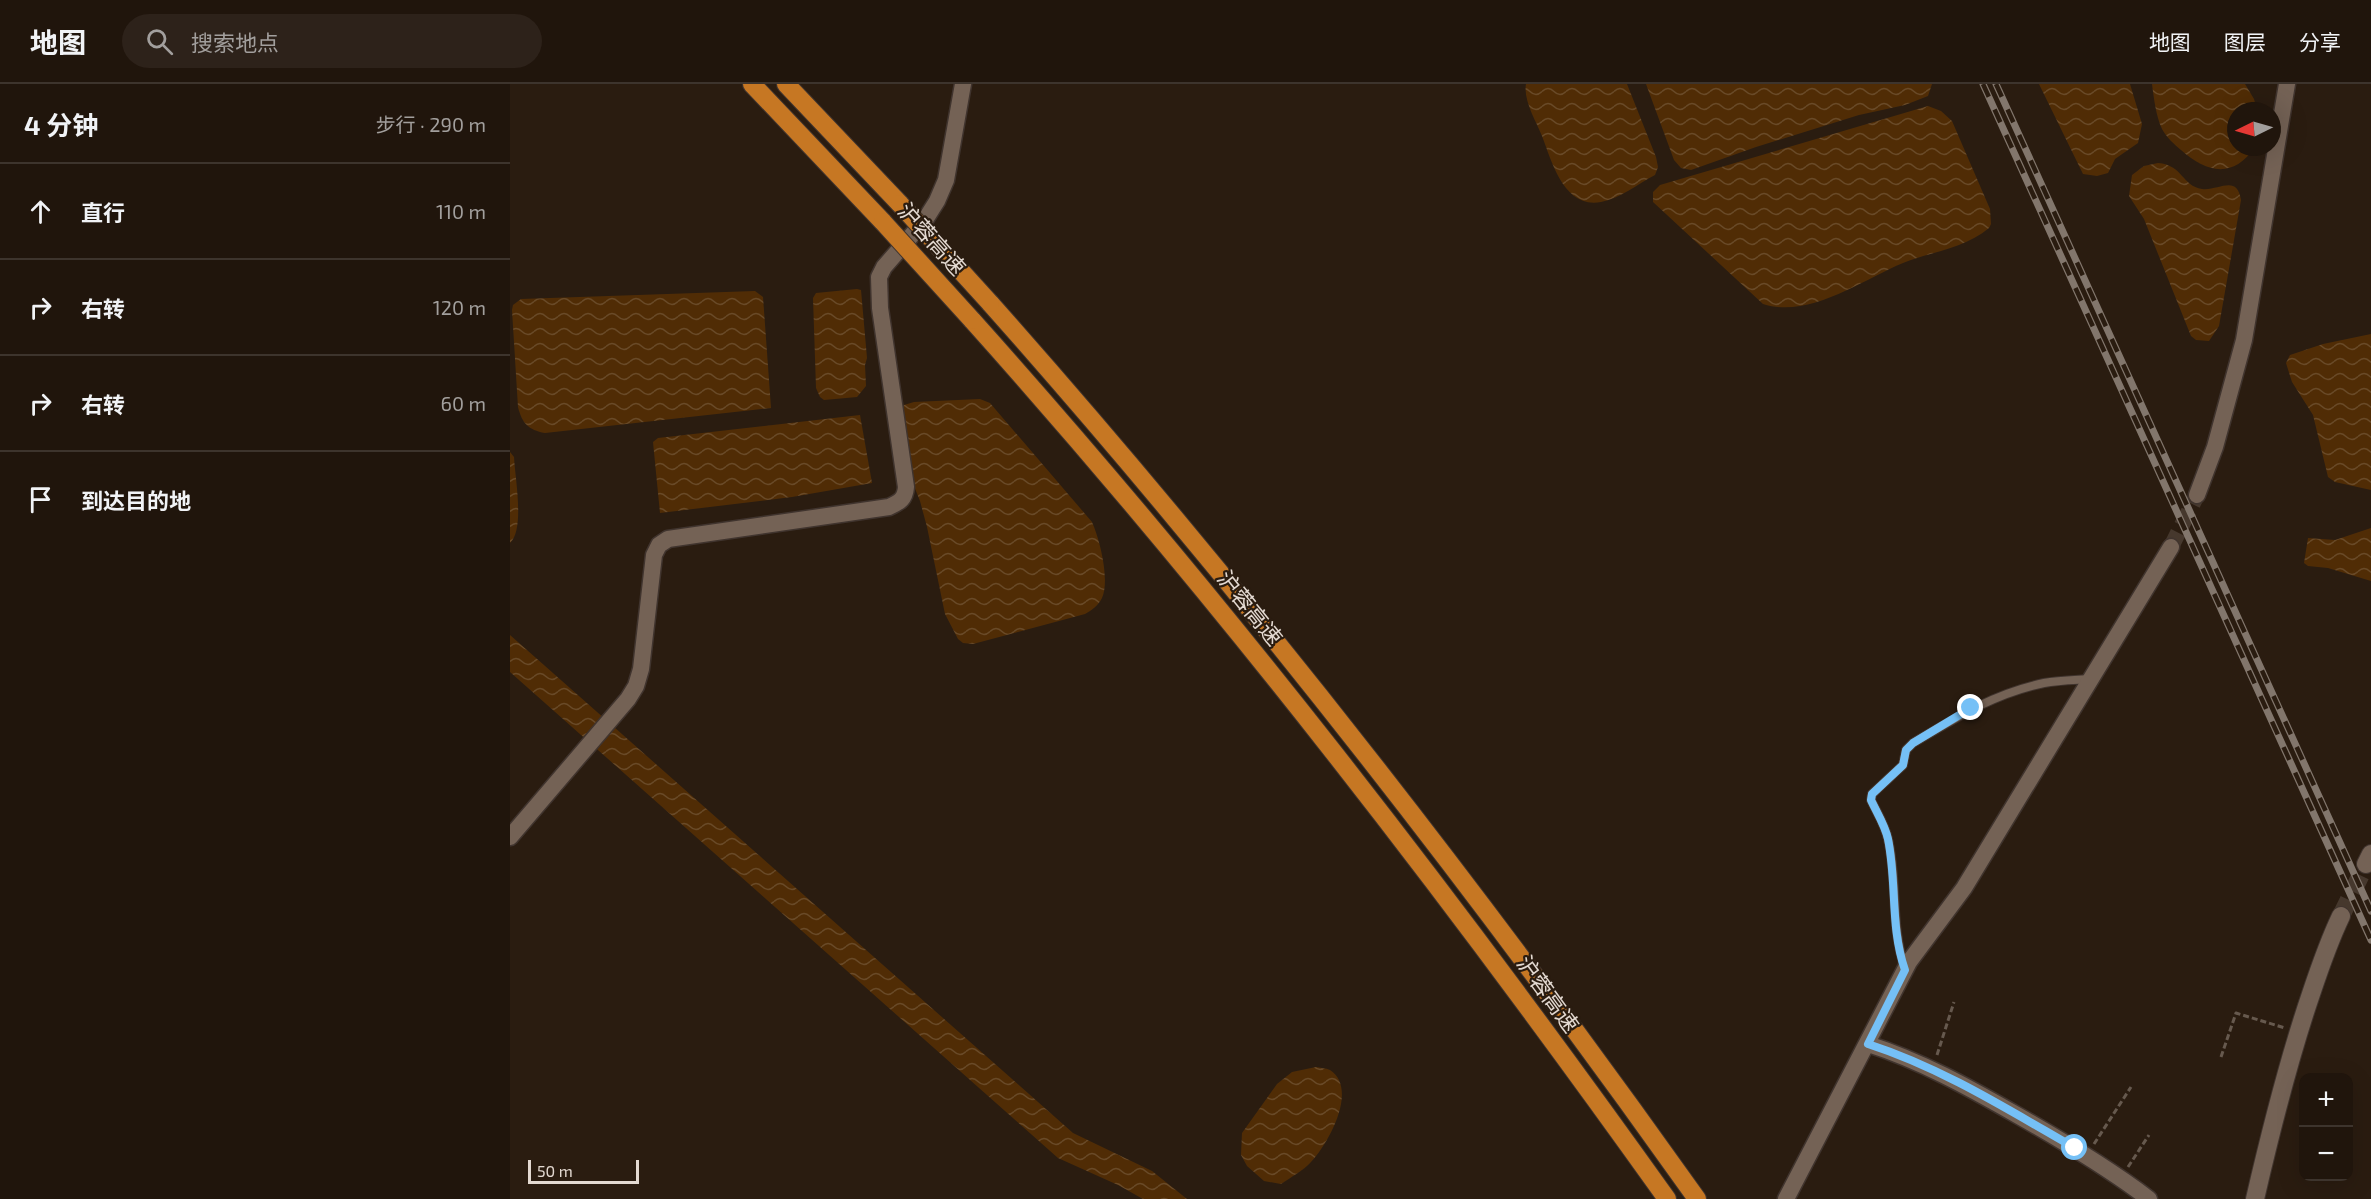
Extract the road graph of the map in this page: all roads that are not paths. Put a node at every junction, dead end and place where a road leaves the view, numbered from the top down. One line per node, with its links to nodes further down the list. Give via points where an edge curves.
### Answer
1 (752, 84): 12 (highway, 沪蓉高速, bridge, via 972,320 1189,571 1464,920)
2 (786, 84): 13 (highway, 沪蓉高速, bridge, via 990,303 1207,555 1483,905)
3 (963, 84): 8 (street, via 946,180 937,201 879,277 906,487 903,498 889,507 668,539 659,545 654,555 636,686)
4 (2286, 84): 5 (street, via 2244,340 2215,447)
5 (2197, 495)
6 (2171, 547): 7 (street)
7 (2090, 679): 10 (street, via 1964,888); 10 (lane, via 2033,686 1971,708 1913,743 1906,750 1903,765 1872,794 1888,841 1898,950)
8 (510, 837)
9 (2341, 916): 16 (main road, via 2298,1032)
10 (1905, 970): 11 (street)
11 (1868, 1044): 14 (street); 15 (street, via 1933,1068 2086,1156)
12 (1667, 1199)
13 (1697, 1199)
14 (1786, 1199)
15 (2149, 1199)
16 (2255, 1199)

